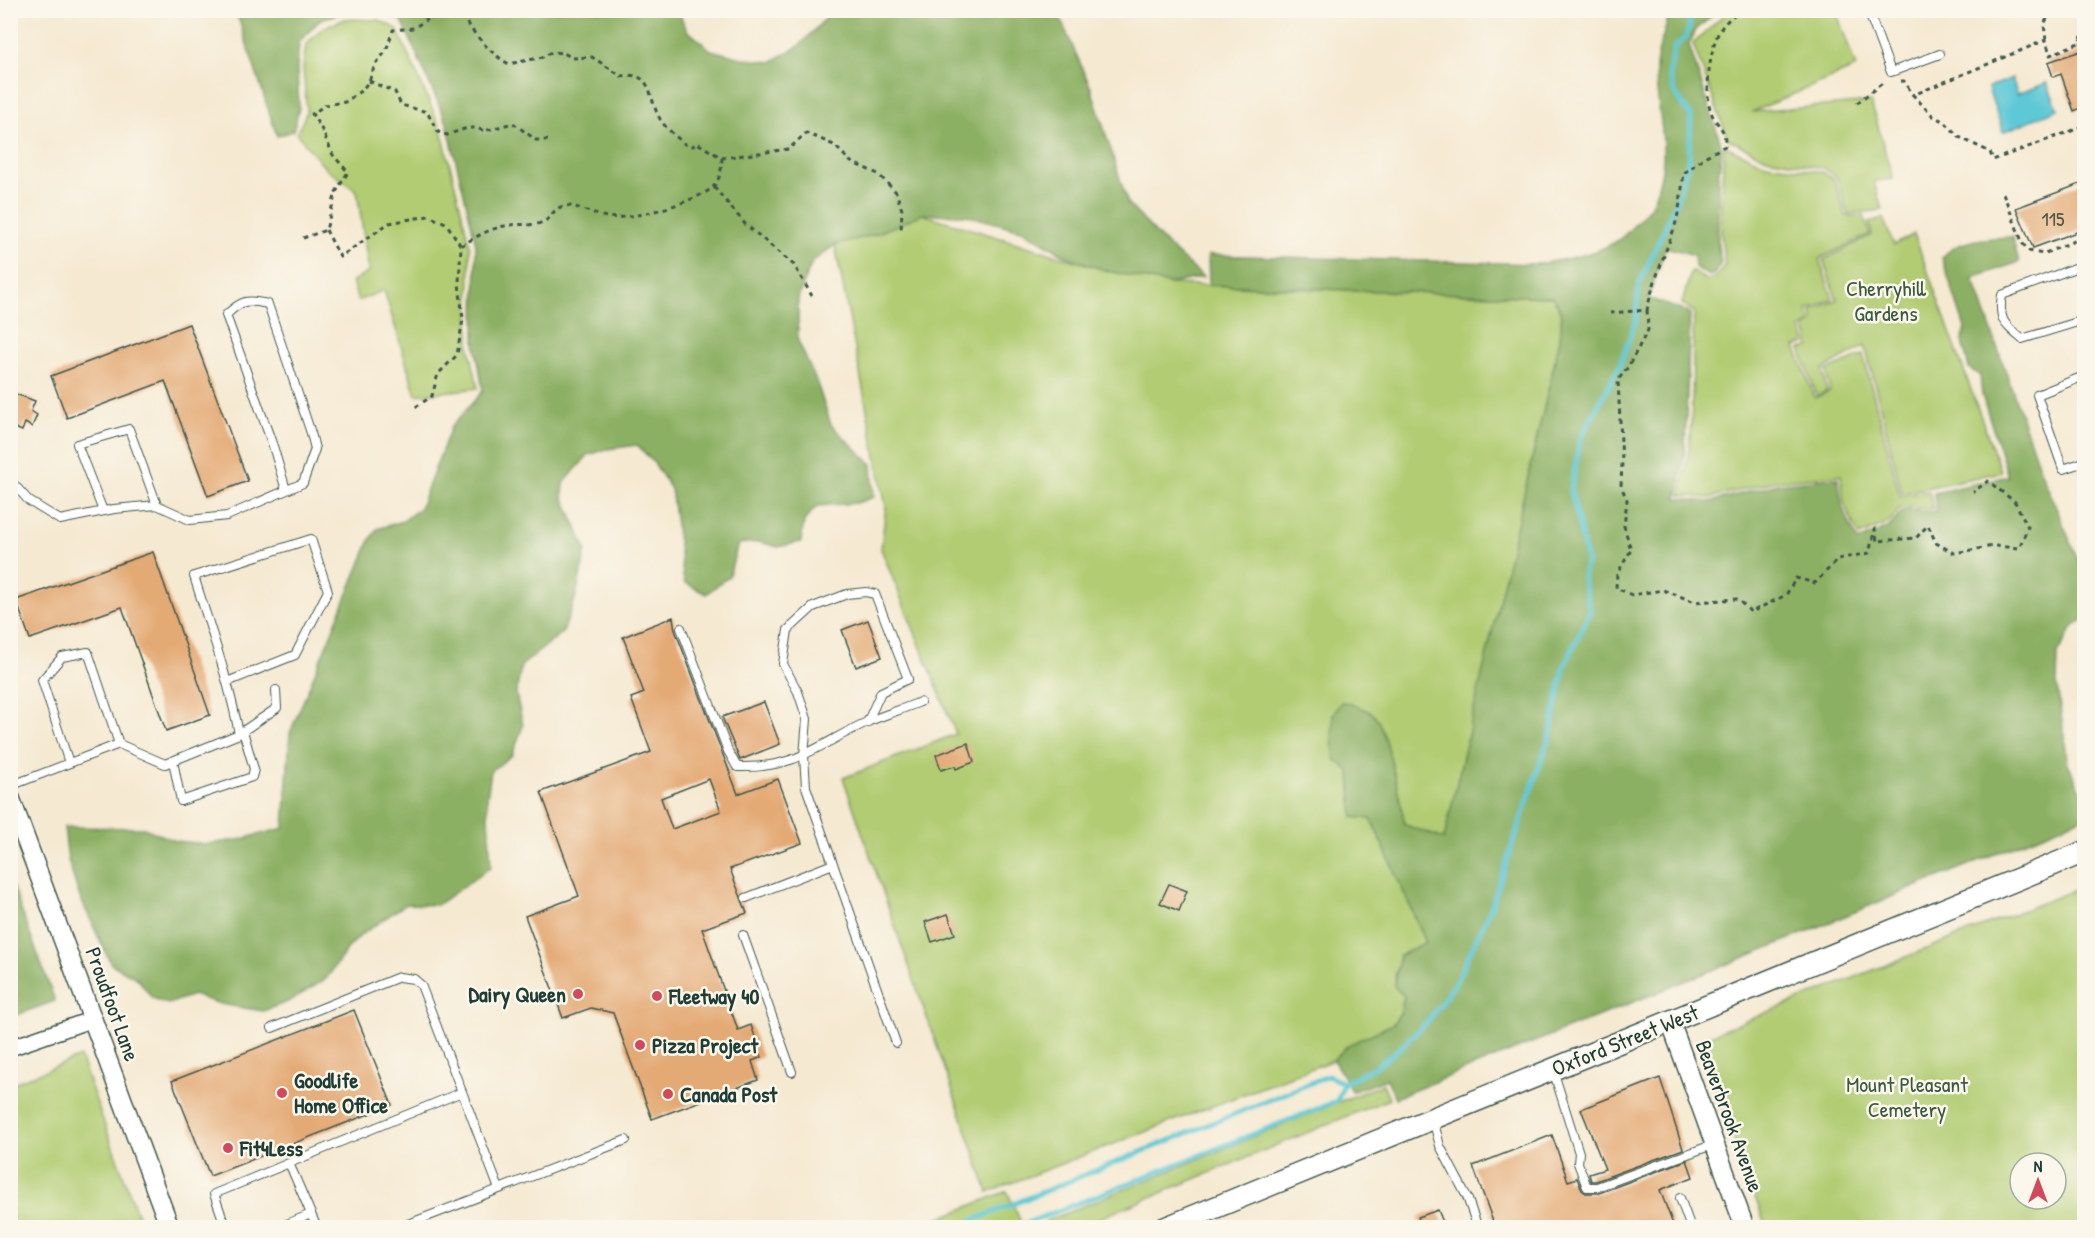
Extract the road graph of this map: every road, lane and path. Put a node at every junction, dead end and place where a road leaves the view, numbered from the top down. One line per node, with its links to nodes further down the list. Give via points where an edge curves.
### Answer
1 (416, 10): 10 (path)
2 (442, 10): 7 (path)
3 (462, 10): 8 (path)
4 (1741, 10): 30 (path, via 1719,31 1708,85 1711,112 1725,134 1725,146 1684,173 1673,233)
5 (1868, 10): 14 (lane, via 1892,72)
6 (2052, 10): 11 (path, via 2044,24)
7 (436, 16): 8 (path); 10 (path)
8 (461, 16): 20 (path, via 509,64 552,52 563,53 574,58 592,57 621,76 640,76 650,89 661,120 687,146 697,143)
9 (2085, 18): 12 (path)
10 (427, 19): 15 (path, via 414,28 393,30)
11 (2046, 40): 12 (path, via 2050,55); 16 (path)
12 (2081, 42): 13 (path)
13 (2085, 51)
14 (1940, 54)
15 (369, 81): 19 (path, via 395,92 401,105 428,112 438,132 447,135 467,128 484,130 513,123 536,140); 23 (path, via 345,102 326,105 312,114 333,155 348,172 336,192)
16 (1912, 95): 17 (path, via 1904,81 1885,81); 18 (path, via 1959,137 1990,152 1993,160)
17 (1857, 103)
18 (2085, 124)
19 (548, 140)
20 (722, 158): 21 (path); 24 (path, via 789,149 806,133 834,145 850,162 878,174 896,192 902,210)
21 (714, 187): 27 (path, via 684,203 610,218 562,206 545,222 489,230); 29 (path, via 745,224 794,266)
22 (2003, 193): 25 (path, via 2029,251 2043,254)
23 (326, 230): 26 (path); 27 (path, via 340,257 389,223 428,216 446,223)
24 (901, 231)
25 (2085, 237)
26 (303, 238)
27 (461, 246): 34 (path, via 459,283 463,319 457,355 438,374 432,396)
28 (2085, 268): 32 (lane, via 2075,268 2002,295 2000,307 2006,326 2022,339)
29 (812, 296)
30 (1647, 310): 31 (path); 38 (path, via 1648,330 1618,380 1621,486 1627,500 1624,526 1631,550 1617,574 1616,588 1632,595 1663,590 1695,602 1737,599 1751,612 1786,595 1797,578 1815,583 1838,559 1869,553 1875,529 1877,541 1916,538 1928,525 1936,543 1954,553 1994,546 2019,548 2028,527 2015,502 1988,481)
31 (1610, 313)
32 (2085, 320)
33 (2084, 379): 35 (lane, via 2037,395 2063,469)
34 (414, 408)
35 (2085, 462)
36 (10, 480): 40 (lane, via 29,501 60,520)
37 (286, 490): 37 (lane, via 226,315 239,302 268,304 313,441 315,449 303,483); 39 (lane, via 227,516 190,520)
38 (1973, 492)
39 (157, 505): 40 (lane); 40 (lane, via 129,429 77,444)
40 (103, 512)
41 (681, 628): 48 (lane, via 736,767 772,766)
42 (227, 682): 42 (lane, via 194,576 311,539 328,591 295,655); 46 (lane)
43 (276, 690): 46 (lane, via 277,708)
44 (920, 702): 45 (lane)
45 (867, 723): 48 (lane); 48 (lane, via 881,692 908,680 875,594 866,592 847,594 813,607 788,630 783,664 807,720)
46 (241, 732): 49 (lane); 49 (lane, via 254,769 252,777 181,801)
47 (119, 744): 49 (lane, via 165,764); 50 (lane); 50 (lane, via 88,652 62,657 42,680)
48 (804, 756): 54 (lane, via 806,787)
49 (173, 761)
50 (69, 763): 51 (lane)
51 (10, 786)
52 (10, 797): 57 (street, Proudfoot Lane)
53 (2085, 852): 58 (main road, Oxford Street West)
54 (833, 864): 55 (lane); 60 (lane)
55 (746, 898)
56 (743, 936): 63 (lane)
57 (93, 1019): 61 (street); 73 (street, Proudfoot Lane)
58 (1670, 1021): 62 (main road, Oxford Street West); 67 (street, Beaverbrook Avenue)
59 (272, 1028): 64 (lane, via 399,977 414,979 421,985)
60 (896, 1042)
61 (10, 1048)
62 (1553, 1069): 65 (main road, Oxford Street West); 67 (lane, via 1587,1187 1597,1187)
63 (792, 1072)
64 (462, 1092): 68 (lane); 69 (lane)
65 (1433, 1118): 78 (main road, Oxford Street West); 79 (lane, via 1440,1146)
66 (626, 1140): 69 (lane)
67 (1715, 1144): 81 (street, Beaverbrook Avenue)
68 (289, 1163): 71 (lane); 74 (lane, via 214,1194)
69 (499, 1189): 72 (lane)
70 (1680, 1198): 80 (lane)
71 (311, 1214): 75 (lane); 76 (lane)
72 (419, 1224): 77 (lane)
73 (170, 1227)
74 (226, 1227)
75 (277, 1227)
76 (317, 1227)
77 (398, 1227)
78 (1165, 1227)
79 (1478, 1227)
80 (1691, 1227)
81 (1745, 1227)

